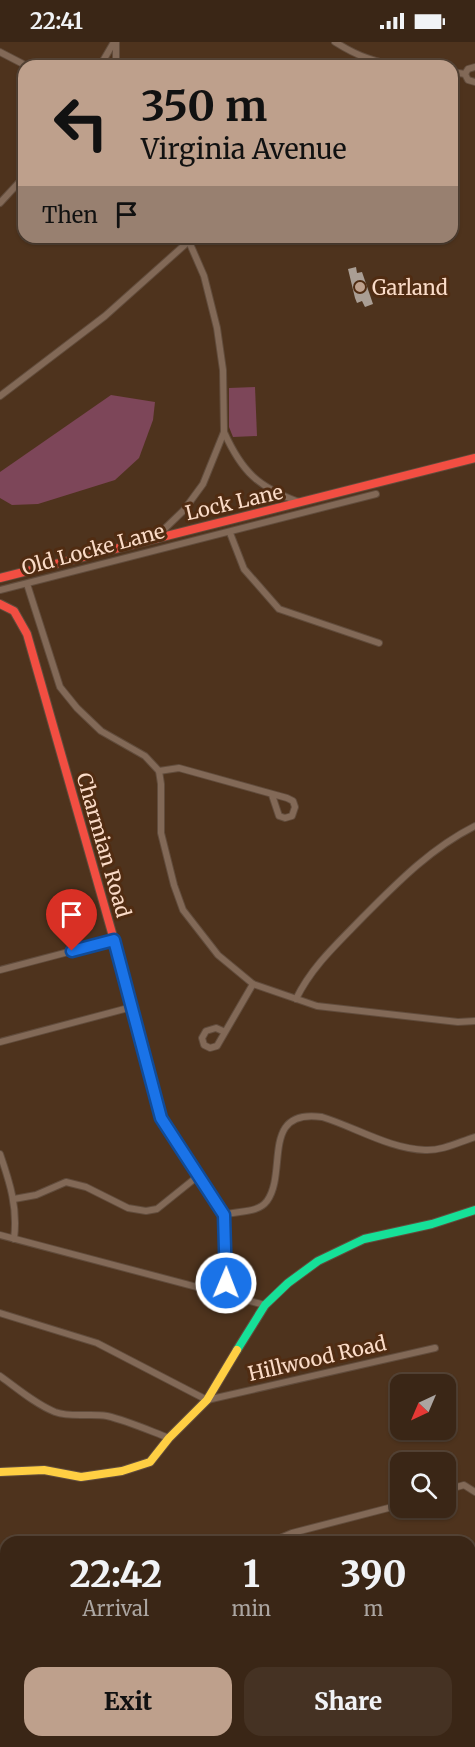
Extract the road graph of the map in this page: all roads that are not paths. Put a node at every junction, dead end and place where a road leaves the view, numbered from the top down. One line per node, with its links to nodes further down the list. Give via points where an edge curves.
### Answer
1 (115, 42): 4 (street); 5 (street)
2 (336, 42): 6 (street)
3 (0, 52): 7 (street)
4 (104, 60)
5 (116, 60)
6 (371, 60)
7 (18, 61)
8 (475, 67): 10 (street)
9 (458, 73): 10 (street)
10 (465, 74): 11 (street)
11 (475, 82)
12 (18, 184): 13 (street)
13 (0, 203)
14 (184, 243): 16 (street, via 105,316)
15 (190, 243): 17 (street, via 207,285 217,328 223,370)
16 (0, 396)
17 (224, 432): 20 (street, via 248,473 274,493); 22 (street, via 203,484 184,510)
18 (475, 458): 20 (street, Lock Lane)
19 (376, 494): 21 (street, Old Locke Lane)
20 (302, 503): 22 (street, Lock Lane)
21 (230, 533): 24 (street, Old Locke Lane); 29 (street, via 244,570 279,609)
22 (156, 537): 23 (street, Lock Lane)
23 (129, 545): 24 (street); 25 (street, Lock Lane)
24 (132, 555): 26 (street, Old Locke Lane)
25 (0, 578)
26 (27, 584): 27 (street, Old Locke Lane); 30 (street, via 60,687 101,732 134,748)
27 (0, 590)
28 (0, 604): 33 (street, Charmian Road, via 14,611 27,634)
29 (379, 643)
30 (159, 771): 31 (street, via 179,768); 35 (street, via 160,833 183,910 218,955)
31 (272, 795)
32 (475, 826): 36 (street, via 407,873 321,960)
33 (114, 940): 34 (street); 37 (street, Charmian Road)
34 (0, 970)
35 (253, 984): 36 (street); 39 (street)
36 (296, 999): 38 (street, via 317,1006)
37 (132, 1007): 40 (street); 43 (street, Charmian Road, via 161,1118)
38 (475, 1022)
39 (225, 1032)
40 (0, 1042)
41 (475, 1137): 46 (street, via 424,1150 309,1115 288,1126 280,1139 267,1200 258,1208)
42 (0, 1154): 44 (street)
43 (198, 1176): 44 (street, via 157,1209 146,1211 128,1208 86,1187 66,1182 36,1195); 46 (street, Charmian Road)
44 (14, 1199): 48 (street)
45 (475, 1210): 50 (street, via 346,1246 297,1276)
46 (224, 1215): 49 (street, Charmian Road)
47 (0, 1235): 48 (street)
48 (14, 1239): 49 (street)
49 (225, 1293): 50 (street)
50 (265, 1305): 54 (street)
51 (0, 1313): 54 (street, via 97,1343)
52 (435, 1348): 54 (street, Hillwood Road)
53 (0, 1376): 55 (street, via 57,1413 106,1416)
54 (207, 1400): 55 (street)
55 (169, 1438): 56 (street, via 150,1462 122,1471 81,1478 44,1470)
56 (0, 1472)
57 (456, 1487): 58 (street, via 464,1485)
58 (475, 1492)
59 (390, 1508): 60 (street)
60 (285, 1536)

